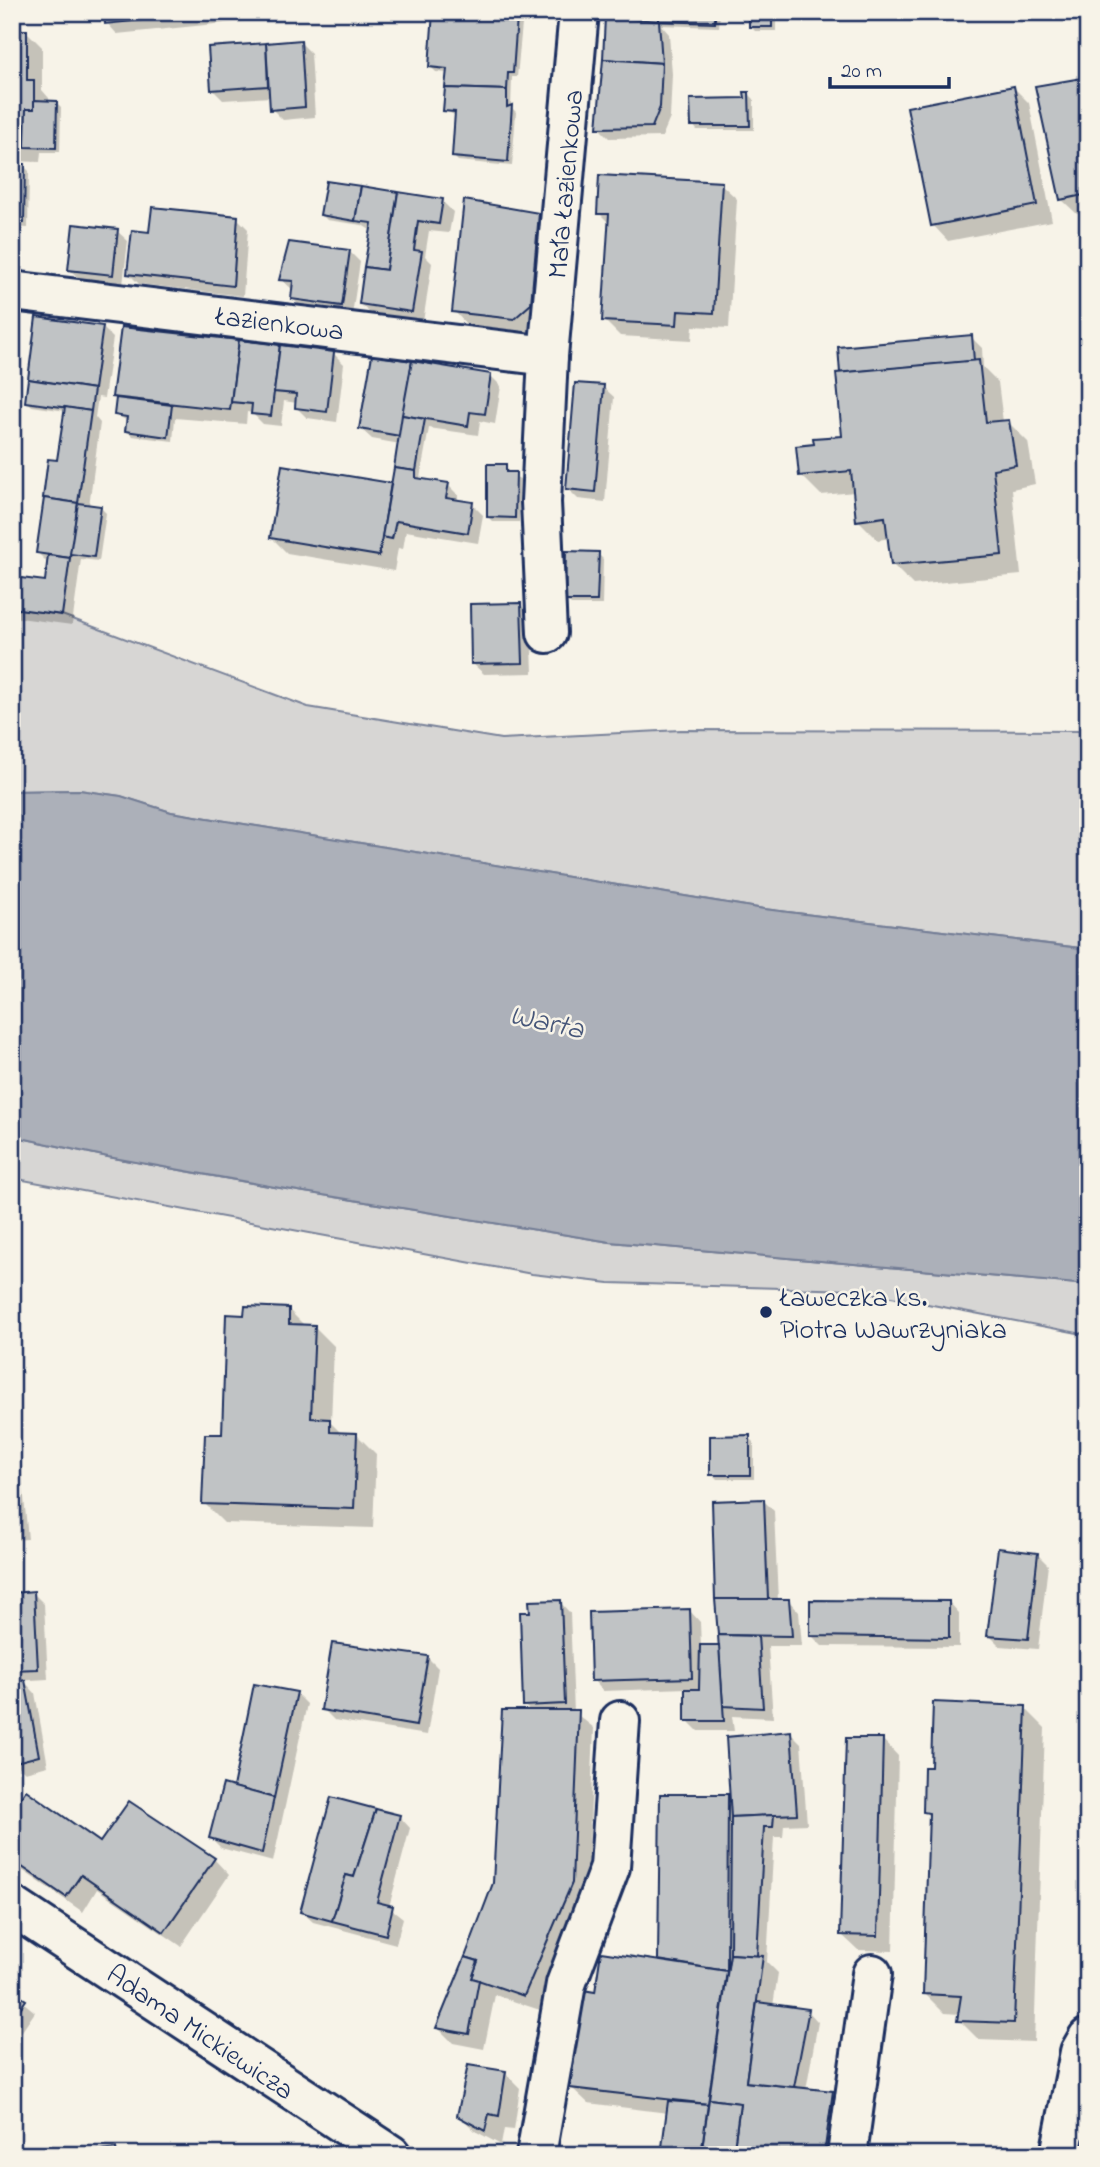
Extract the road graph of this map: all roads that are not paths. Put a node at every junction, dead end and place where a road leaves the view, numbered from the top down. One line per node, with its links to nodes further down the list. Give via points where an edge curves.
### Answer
1 (579, 12): 3 (street, Mała Łazienkowa)
2 (12, 291): 3 (street, Łazienkowa)
3 (548, 356): 4 (street, Mała Łazienkowa, via 541,502)
4 (547, 633)
5 (620, 1721): 10 (street, via 610,1867 566,1984)
6 (12, 1906): 9 (street, Adama Mickiewicza)
7 (872, 1974): 11 (street)
8 (1088, 2038): 12 (street, via 1080,2052)
9 (391, 2155)
10 (536, 2155)
11 (847, 2155)
12 (1059, 2155)

